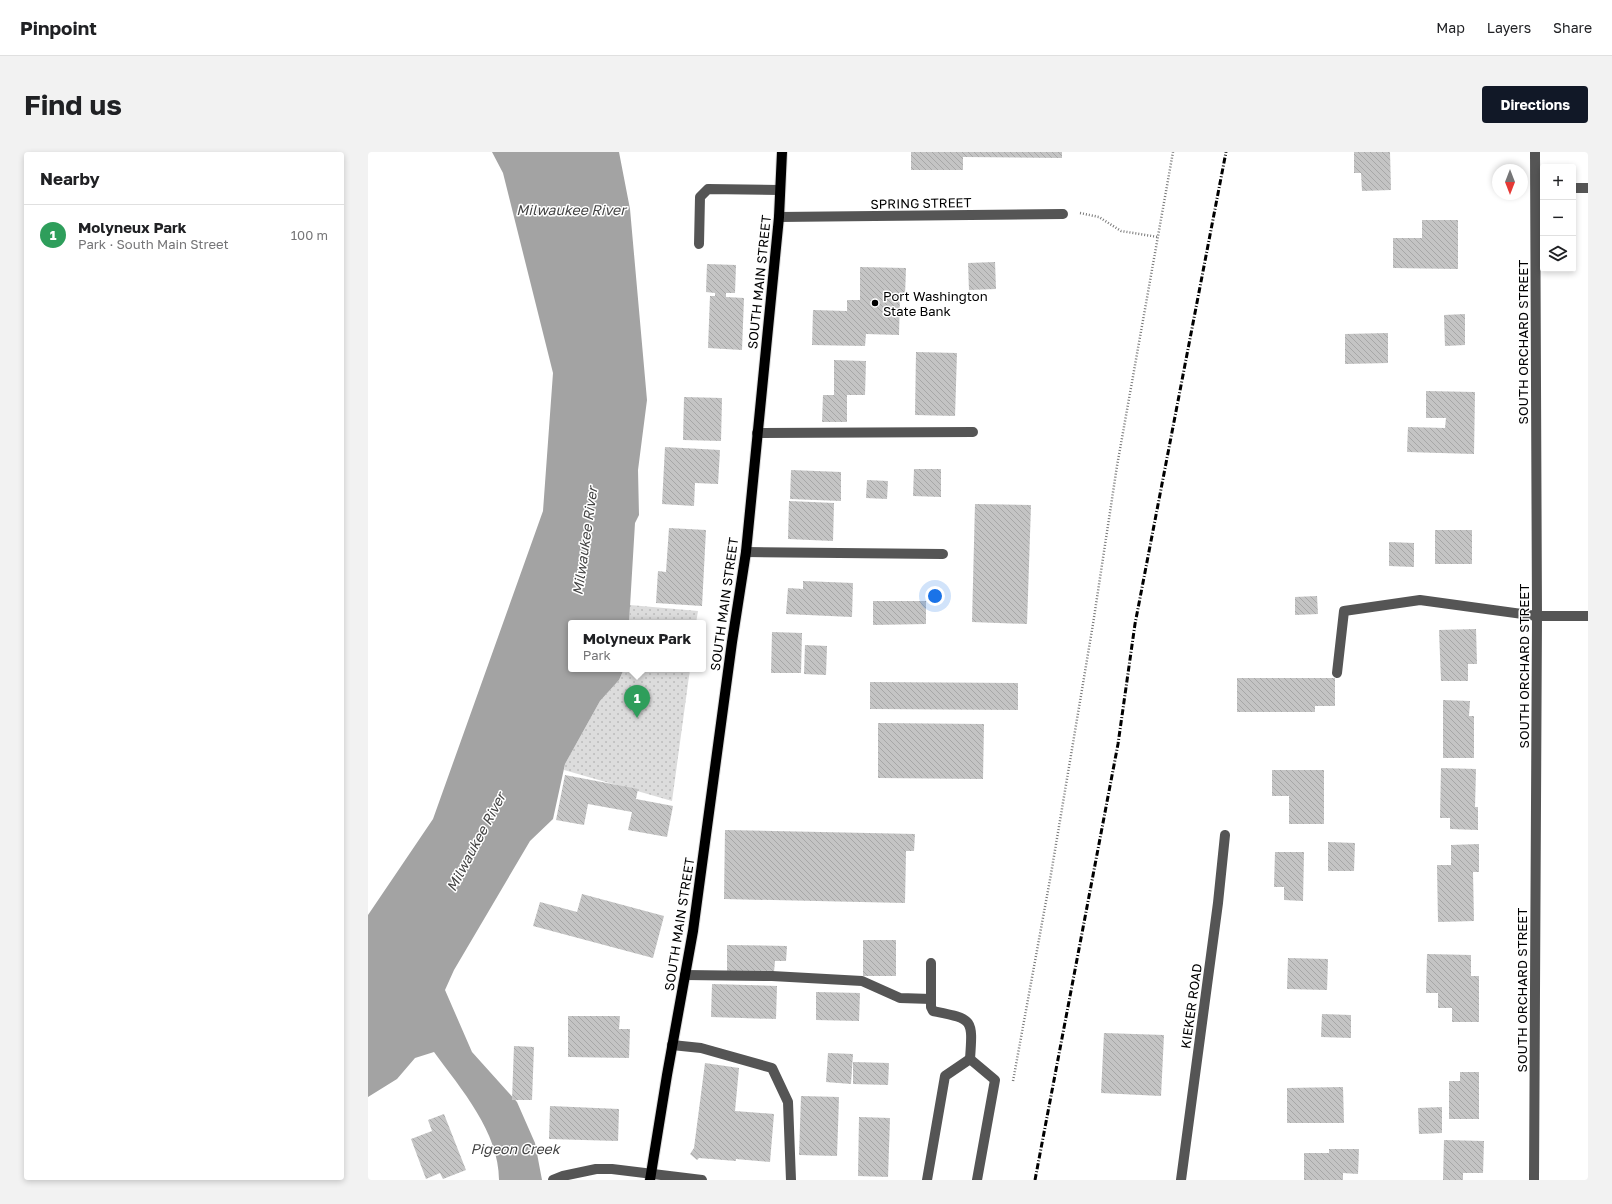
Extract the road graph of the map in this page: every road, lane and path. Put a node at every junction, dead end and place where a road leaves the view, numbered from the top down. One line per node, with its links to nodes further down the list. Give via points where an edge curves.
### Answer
1 (782, 152): 7 (main road, SOUTH MAIN STREET)
2 (1173, 152): 10 (path)
3 (1535, 152): 4 (street, SOUTH ORCHARD STREET)
4 (1539, 188): 16 (street, SOUTH ORCHARD STREET)
5 (1576, 188): 6 (street)
6 (1588, 188)
7 (780, 190): 9 (main road, SOUTH MAIN STREET); 11 (street, via 708,189 700,198)
8 (1063, 214): 9 (street, SPRING STREET); 10 (path, via 1076,212 1099,217 1121,230)
9 (779, 217): 13 (main road, SOUTH MAIN STREET)
10 (1158, 237): 25 (path, via 1117,466 1051,874)
11 (699, 244)
12 (973, 432): 13 (street)
13 (757, 433): 14 (main road, SOUTH MAIN STREET)
14 (746, 552): 15 (street); 21 (main road, SOUTH MAIN STREET)
15 (943, 554)
16 (1537, 616): 17 (street); 18 (street, via 1420,600 1344,611); 33 (street, SOUTH ORCHARD STREET)
17 (1588, 616)
18 (1337, 673)
19 (1225, 835): 32 (street, KIEKER ROAD)
20 (932, 963): 22 (street)
21 (685, 975): 22 (street, via 862,981 900,998); 23 (main road, SOUTH MAIN STREET)
22 (931, 999): 24 (street, via 932,1011 959,1016 969,1024 972,1031)
23 (672, 1045): 26 (main road, SOUTH MAIN STREET); 29 (street, via 701,1048 772,1068 788,1102)
24 (970, 1059): 30 (street, via 945,1076); 31 (street, via 995,1080)
25 (1012, 1086)
26 (650, 1177): 27 (street, via 612,1169 596,1169); 28 (street)
27 (553, 1180)
28 (702, 1180)
29 (790, 1180)
30 (927, 1180)
31 (977, 1180)
32 (1181, 1180)
33 (1534, 1180)

